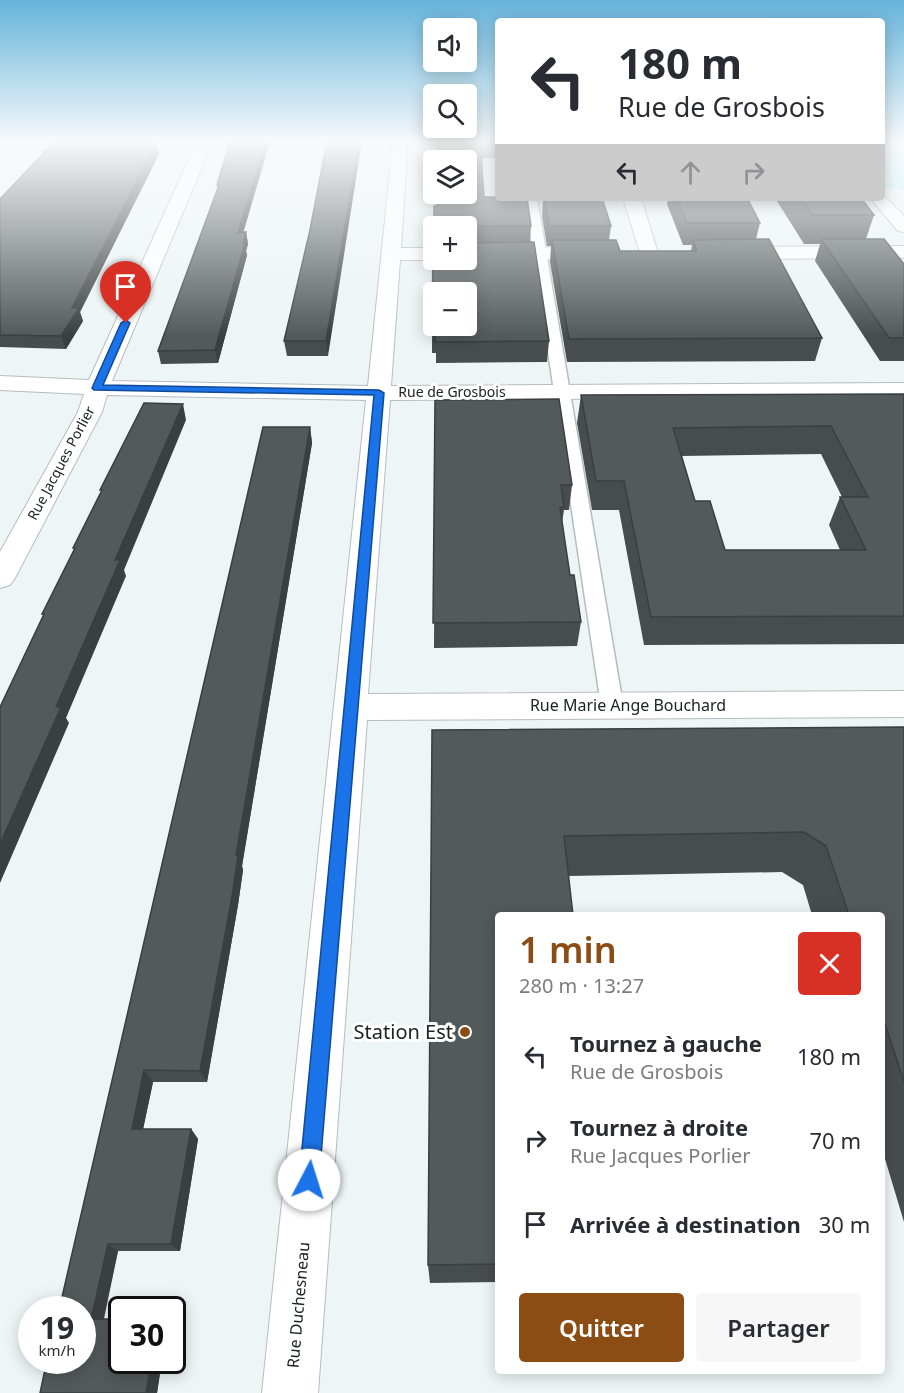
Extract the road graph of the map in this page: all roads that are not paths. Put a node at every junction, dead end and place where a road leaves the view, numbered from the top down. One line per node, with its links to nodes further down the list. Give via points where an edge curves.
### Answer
1 (177, 206): 16 (street, Rue Jacques Porlier)
2 (395, 206): 12 (street, Rue Duchesneau)
3 (532, 206): 8 (lane)
4 (634, 206): 9 (street)
5 (886, 206): 6 (street)
6 (904, 227)
7 (904, 252): 11 (street)
8 (540, 253): 9 (street); 14 (street); 18 (lane)
9 (649, 253): 10 (street)
10 (673, 253)
11 (708, 253)
12 (391, 254): 13 (street); 19 (street, Rue Duchesneau)
13 (423, 254)
14 (477, 254)
15 (0, 383): 16 (street, Rue de Grosbois)
16 (97, 388): 19 (street, Rue de Grosbois); 20 (street, Rue Jacques Porlier, via 90,412)
17 (904, 390): 18 (street, Rue de Grosbois)
18 (562, 392): 19 (street, Rue de Grosbois); 22 (lane)
19 (379, 393): 23 (street, Rue Duchesneau)
20 (0, 578)
21 (904, 704): 22 (street, Rue Marie Ange Bouchard)
22 (612, 705): 23 (street, Rue Marie Ange Bouchard)
23 (352, 707): 24 (street, Rue Duchesneau)
24 (290, 1393)

